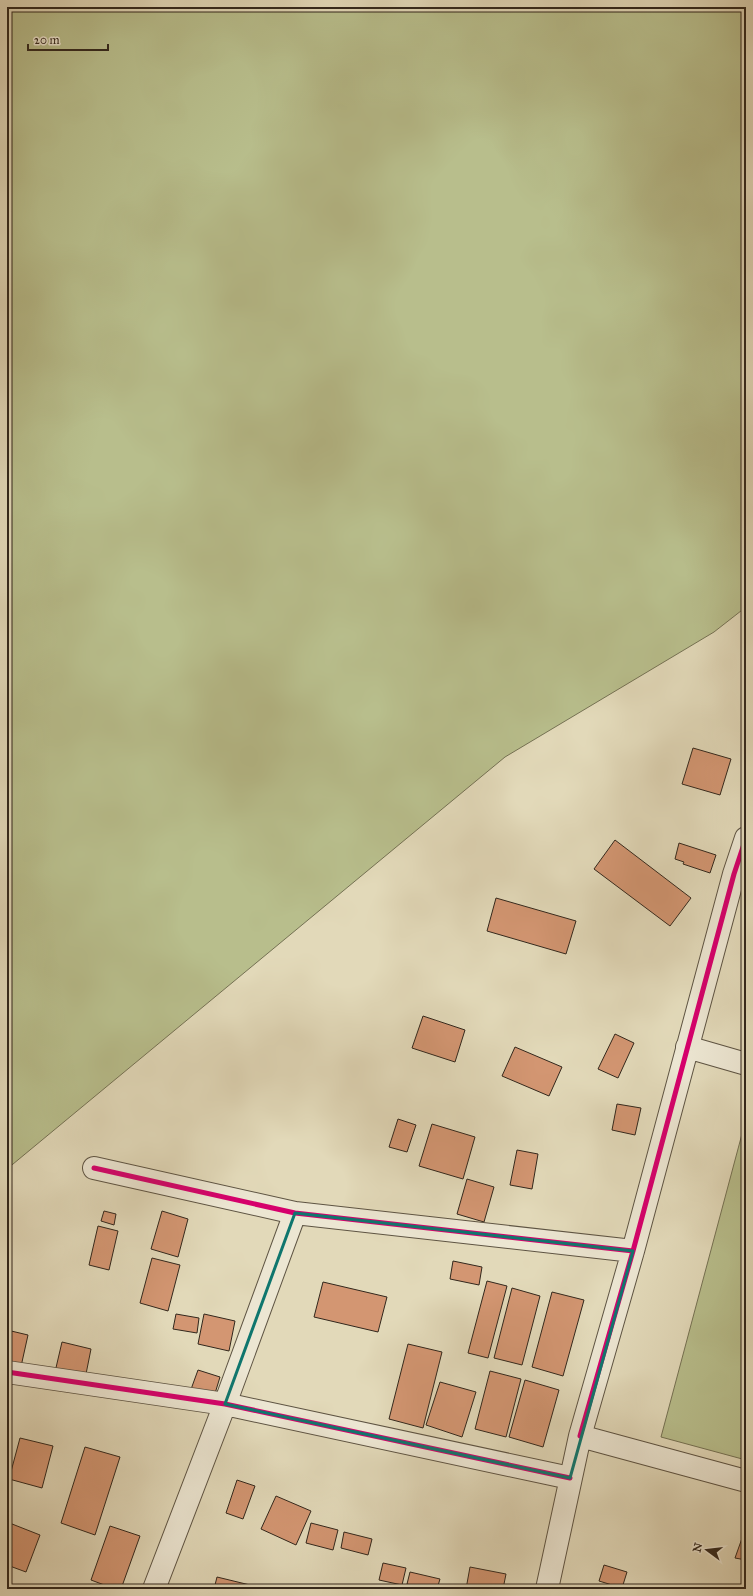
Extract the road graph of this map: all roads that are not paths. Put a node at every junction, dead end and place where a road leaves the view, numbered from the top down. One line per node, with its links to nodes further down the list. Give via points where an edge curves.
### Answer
1 (746, 838): 2 (street)
2 (687, 1047): 3 (street); 6 (street)
3 (746, 1064)
4 (94, 1168): 5 (street)
5 (295, 1213): 6 (street); 8 (street)
6 (633, 1251): 9 (street)
7 (7, 1372): 8 (street)
8 (225, 1404): 10 (street); 12 (street)
9 (580, 1436): 10 (street); 11 (street)
10 (570, 1478): 13 (street)
11 (746, 1481)
12 (154, 1589)
13 (547, 1589)

